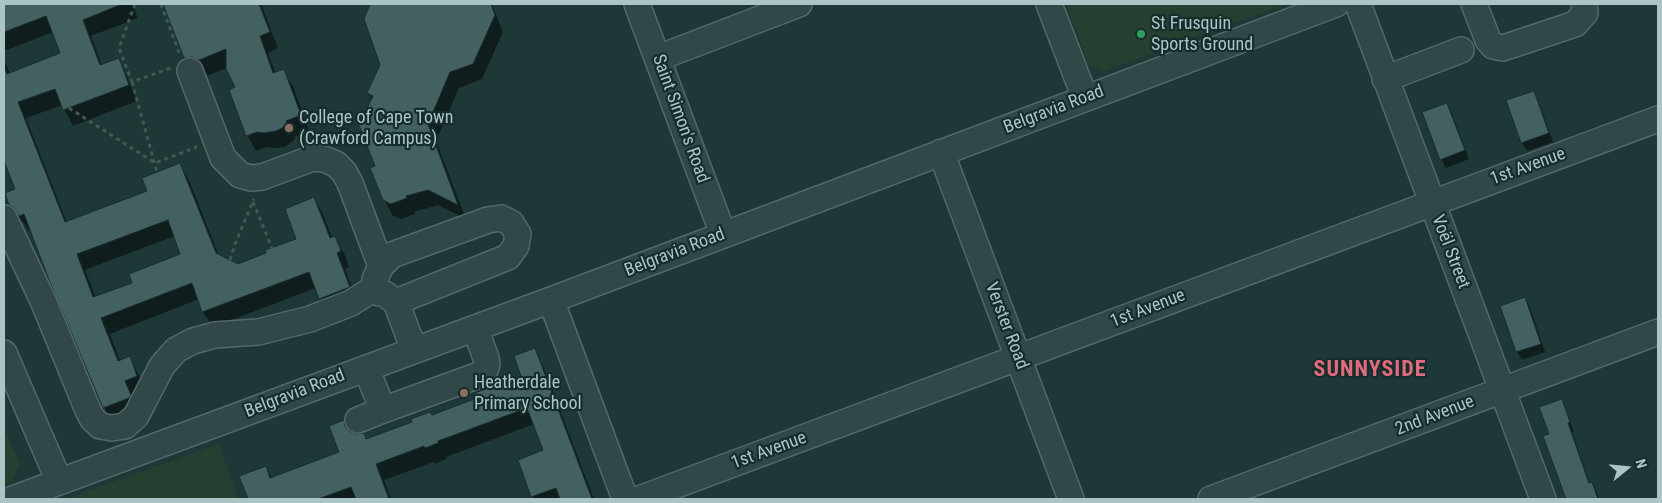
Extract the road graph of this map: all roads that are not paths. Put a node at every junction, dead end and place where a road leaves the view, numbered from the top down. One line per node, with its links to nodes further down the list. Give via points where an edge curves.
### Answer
1 (637, 4): 9 (street, Saint Simon's Road)
2 (799, 4): 9 (street)
3 (1049, 4): 12 (street)
4 (1336, 4): 12 (street, Belgravia Road)
5 (1358, 4): 11 (street, Voël Street)
6 (1474, 4): 7 (street, via 1488,40 1493,46 1504,48 1575,24 1585,13)
7 (1584, 4)
8 (1461, 50): 11 (street)
9 (658, 58): 17 (street, Saint Simon's Road)
10 (187, 67): 18 (street, via 223,158 240,175 262,177 312,158 336,164 344,172)
11 (1385, 78): 15 (street, Voël Street)
12 (1084, 98): 14 (street, Belgravia Road)
13 (1658, 119): 15 (street, 1st Avenue)
14 (940, 152): 17 (street, Belgravia Road); 26 (street, Verster Road)
15 (1432, 203): 26 (street, 1st Avenue); 28 (street, Voël Street)
16 (4, 218): 19 (street, via 44,303 87,408 100,426 125,426 136,416 162,366 176,350 193,340 258,332 310,319)
17 (723, 234): 20 (street, Belgravia Road)
18 (381, 266): 19 (street); 21 (street, via 392,256 488,220 501,218 511,223 518,234 516,246 508,257)
19 (370, 292): 21 (street, via 385,294)
20 (551, 300): 22 (street, Belgravia Road); 33 (street)
21 (396, 302): 24 (street)
22 (475, 328): 24 (street, Belgravia Road); 29 (street, via 486,358 485,370)
23 (1658, 332): 28 (street, 2nd Avenue)
24 (414, 350): 27 (street, Belgravia Road)
25 (4, 353): 31 (street)
26 (1018, 358): 34 (street, 1st Avenue); 35 (street, Verster Road)
27 (366, 368): 29 (street); 31 (street, Belgravia Road)
28 (1502, 390): 36 (street, 2nd Avenue); 37 (street, Voël Street)
29 (383, 410): 30 (street)
30 (358, 420)
31 (59, 481): 32 (street, Belgravia Road)
32 (13, 499)
33 (625, 499)
34 (639, 499)
35 (1071, 499)
36 (1211, 499)
37 (1543, 499)

